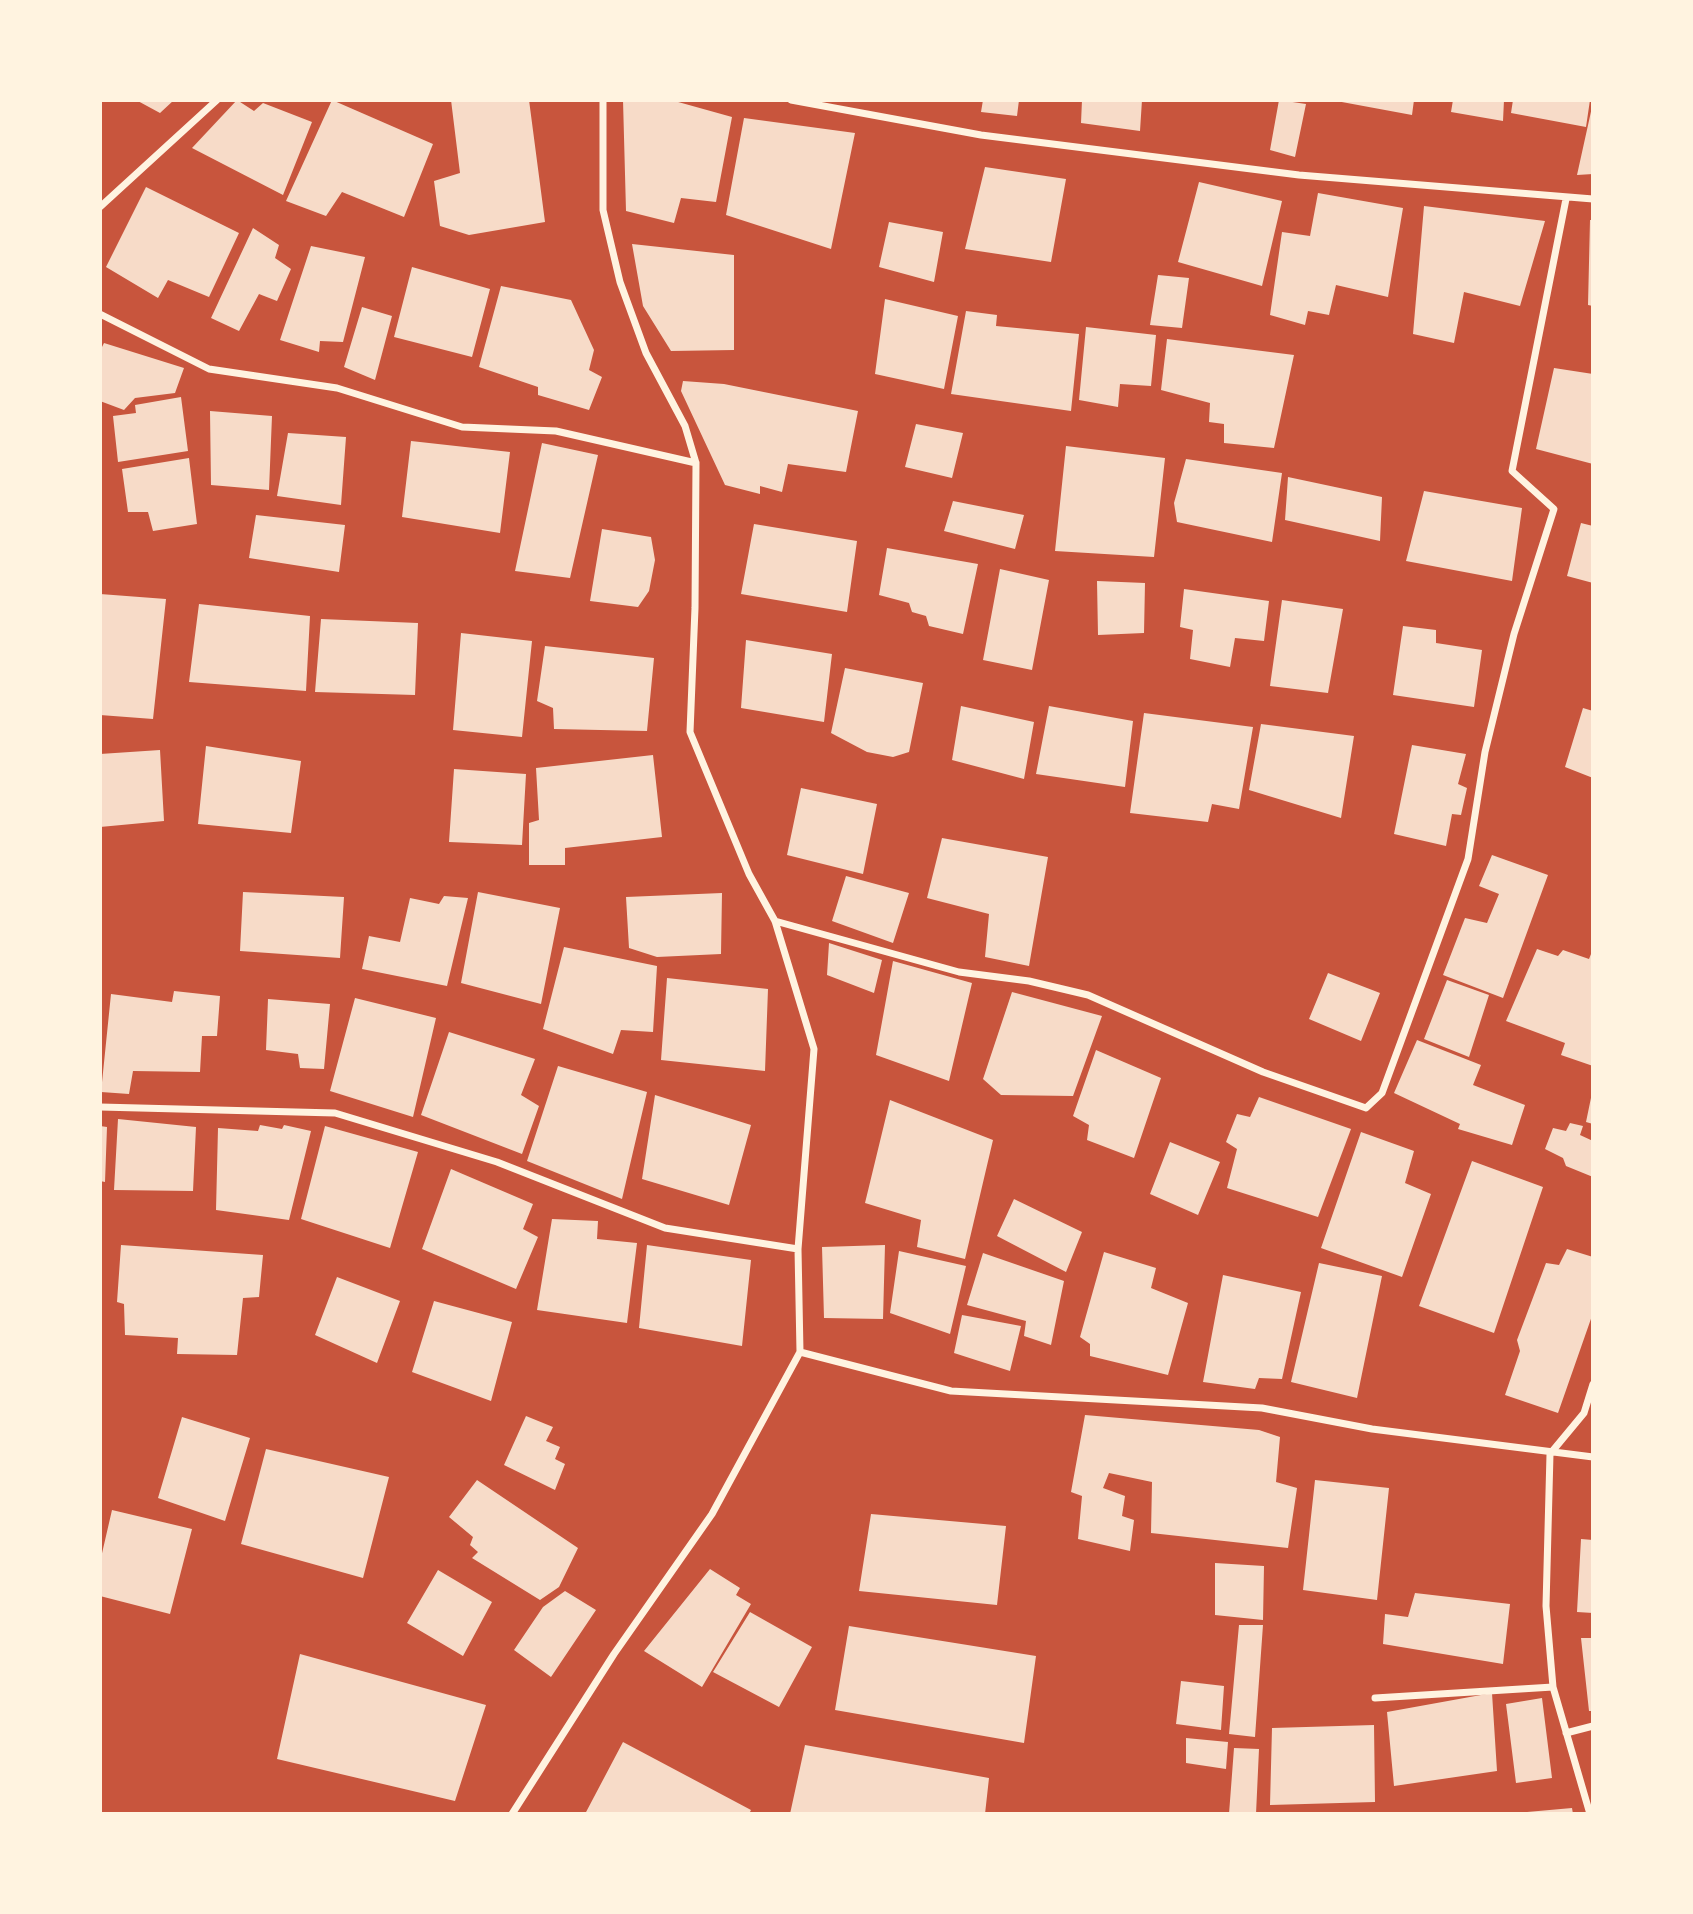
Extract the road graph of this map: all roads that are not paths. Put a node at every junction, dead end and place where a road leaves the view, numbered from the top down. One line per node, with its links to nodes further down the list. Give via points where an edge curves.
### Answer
1 (217, 100): 6 (street)
2 (603, 100): 8 (street, via 603,210 620,282 646,353 685,426)
3 (791, 100): 4 (street, via 1036,142 1299,175)
4 (1566, 199): 5 (street); 9 (street, via 1512,471 1554,509 1507,660 1485,752 1468,859 1382,1093 1366,1108 1263,1072 1088,995 959,972)
5 (1593, 199)
6 (100, 207)
7 (100, 314): 8 (street, via 209,369 337,388 462,427 556,431)
8 (696, 463): 9 (street, via 690,732 749,874)
9 (775, 920): 11 (street, via 814,1049)
10 (100, 1107): 11 (street, via 335,1112 497,1162 665,1228)
11 (798, 1249): 12 (street)
12 (800, 1352): 14 (street, via 951,1391 1262,1408); 20 (street, via 712,1514 614,1654)
13 (1593, 1384): 14 (street, via 1584,1413)
14 (1550, 1454): 15 (street); 16 (street, via 1546,1605)
15 (1593, 1457)
16 (1553, 1687): 17 (street); 19 (street)
17 (1375, 1698)
18 (1593, 1726): 19 (street)
19 (1566, 1733): 21 (street)
20 (512, 1814)
21 (1590, 1814)

